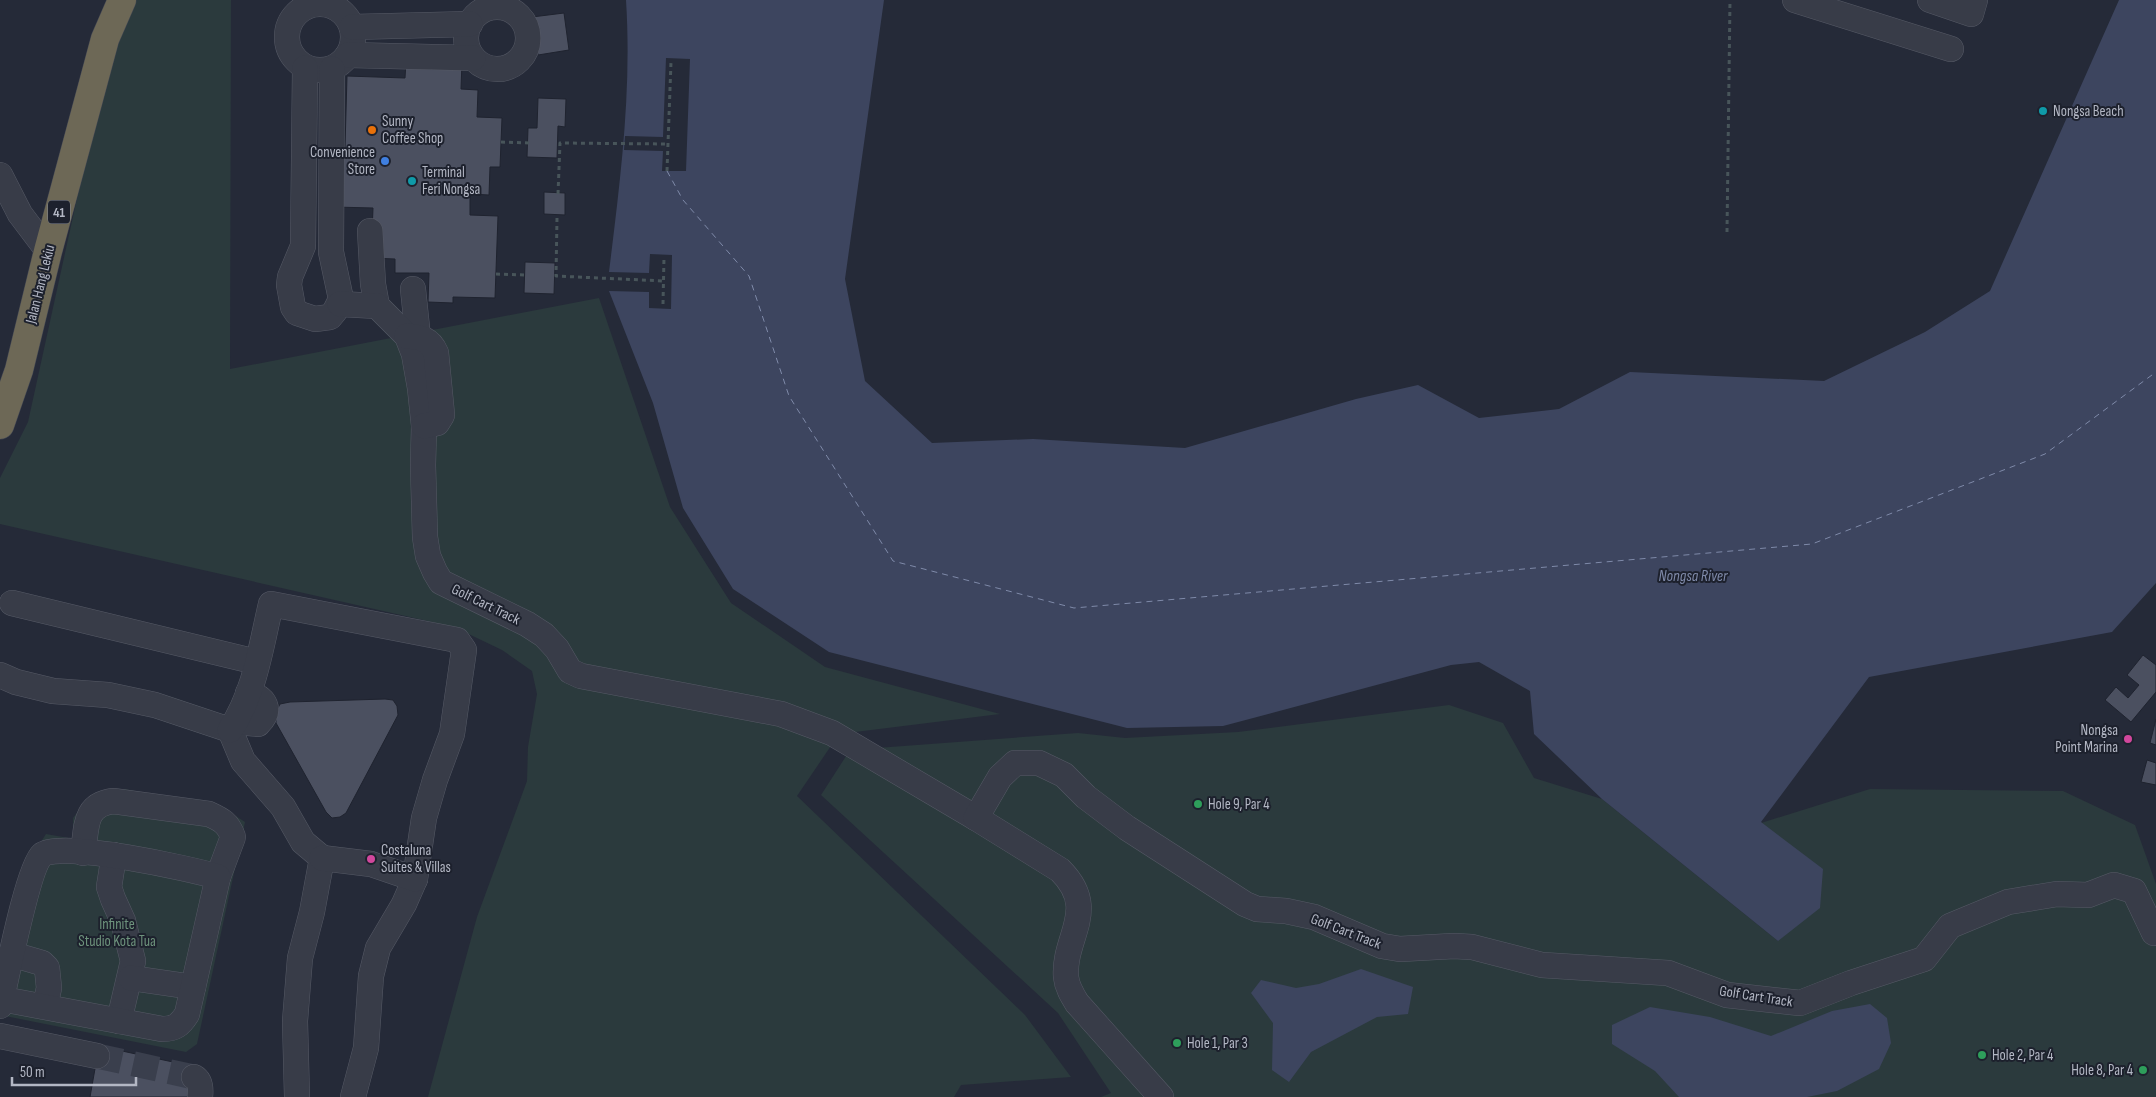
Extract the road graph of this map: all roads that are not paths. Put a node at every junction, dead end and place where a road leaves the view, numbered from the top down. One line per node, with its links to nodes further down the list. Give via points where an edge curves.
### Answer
1 (122, 0): 16 (highway, Jalan Hang Lekiu / 41, via 105,39)
2 (1795, 0): 10 (lane)
3 (1930, 0): 4 (lane, via 1971,14)
4 (1975, 0)
5 (323, 2): 7 (lane); 8 (lane)
6 (496, 3): 9 (lane); 11 (lane, via 520,16 527,27 526,51 518,62 501,69 483,66)
7 (294, 7): 13 (lane, via 287,43 293,58)
8 (349, 15): 9 (lane); 12 (lane, via 353,36)
9 (470, 24): 11 (lane, via 466,36)
10 (1952, 49)
11 (473, 58): 12 (lane)
12 (340, 62): 13 (lane, via 318,71); 18 (lane, via 331,252 342,293)
13 (305, 68): 18 (lane, via 303,246 290,277 290,296 297,313 314,320 330,317)
14 (0, 175): 16 (lane, via 20,214)
15 (370, 231): 19 (lane)
16 (48, 251): 21 (highway, Jalan Hang Lekiu / 41, via 19,370)
17 (413, 289): 20 (lane)
18 (340, 304): 19 (lane)
19 (377, 306): 20 (lane, Golf Cart Track)
20 (412, 336): 26 (lane, Golf Cart Track, via 424,426 425,537 428,556 441,582 544,635 570,671 581,676 781,714 832,733)
21 (0, 425)
22 (12, 603): 23 (lane)
23 (257, 662): 25 (lane); 31 (lane, via 271,604 457,640 464,650 452,734 424,818)
24 (0, 675): 25 (lane, via 52,691 108,694)
25 (234, 724): 29 (lane, via 243,762 283,807 303,842)
26 (976, 818): 32 (lane, Golf Cart Track, via 1008,767 1015,763 1039,763 1064,775 1086,797 1127,828 1257,909 1314,917 1382,946 1400,949 1454,946 1542,966 1668,973 1728,994 1800,1003 1924,959 1950,926 2008,902 2056,894 2088,895 2114,885 2134,891); 43 (lane, via 1068,878 1078,901 1077,928 1067,962 1066,979 1070,991 1077,1003)
27 (83, 853): 28 (lane); 30 (lane, via 90,815 94,807 103,802 209,814 223,820 234,837); 33 (lane, via 50,850 38,859)
28 (114, 855): 30 (lane); 34 (lane, via 109,887 131,947)
29 (322, 858): 31 (lane, via 370,864); 41 (lane, via 300,958 295,1021)
30 (218, 877): 35 (lane)
31 (414, 879): 42 (lane, via 404,904 378,948 371,976 366,1048)
32 (2155, 934)
33 (11, 954): 36 (lane); 37 (lane, via 42,963 47,968 49,988)
34 (130, 978): 35 (lane); 38 (lane)
35 (193, 987): 38 (lane, via 187,1014 174,1028 162,1029)
36 (1, 1002): 37 (lane)
37 (45, 1006): 38 (lane)
38 (119, 1021)
39 (0, 1036): 40 (lane)
40 (97, 1056)
41 (297, 1097)
42 (354, 1097)
43 (1161, 1097)

